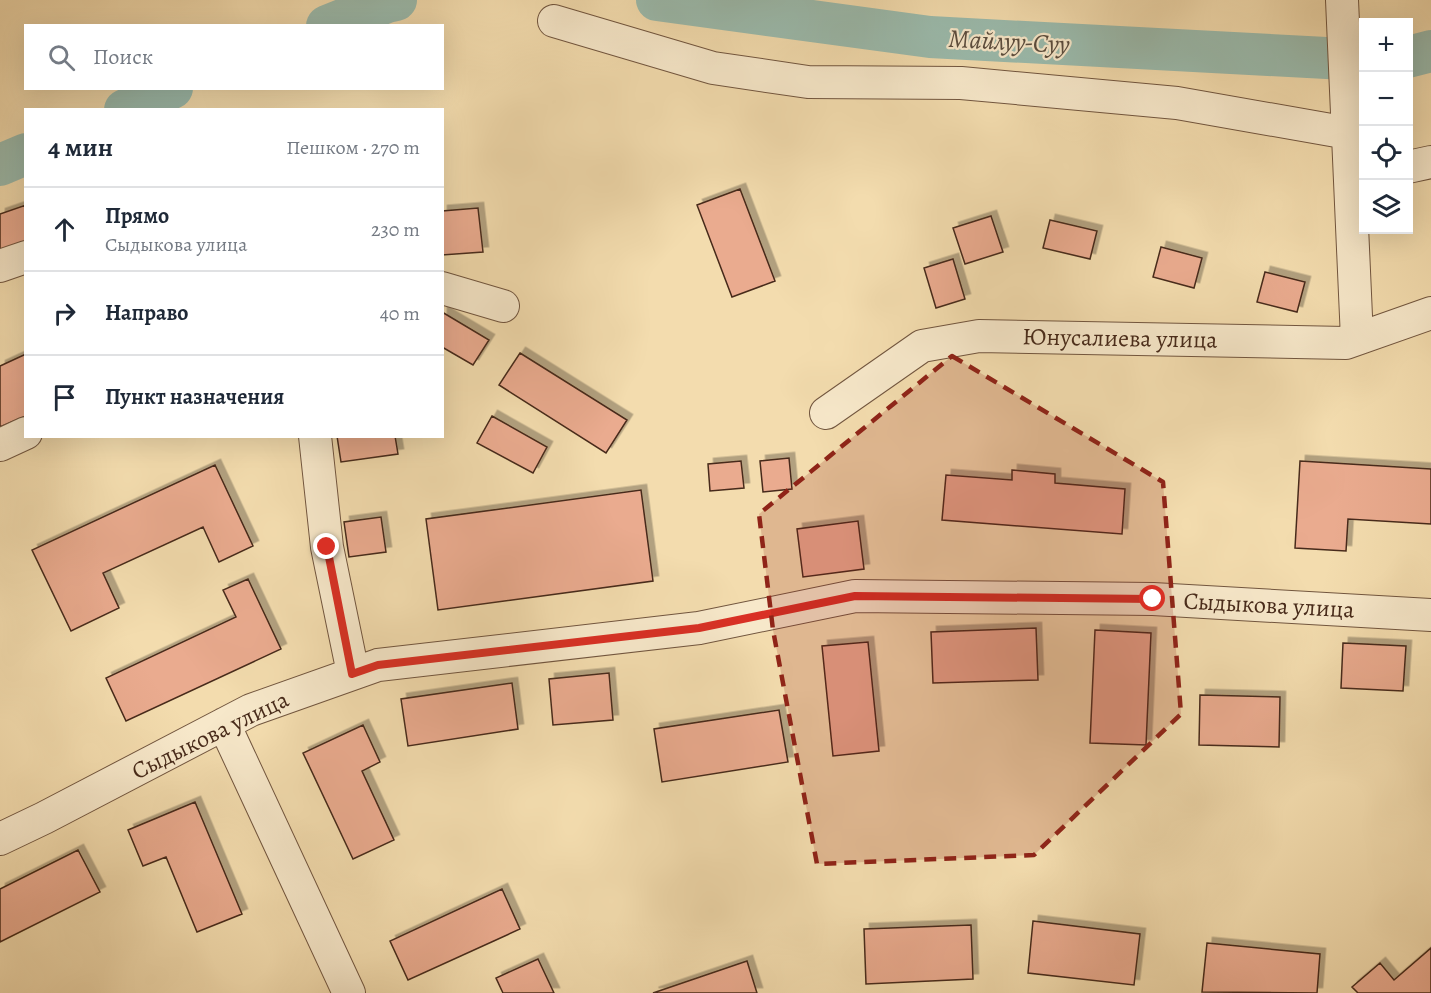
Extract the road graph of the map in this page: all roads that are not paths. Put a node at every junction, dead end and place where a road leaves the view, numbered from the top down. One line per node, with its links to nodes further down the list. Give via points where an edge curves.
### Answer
1 (1342, 0): 3 (street)
2 (554, 21): 3 (street, via 713,68 808,82 961,82 1177,103)
3 (1348, 133): 6 (street)
4 (1431, 162): 5 (street)
5 (1413, 166)
6 (1357, 179): 12 (street)
7 (24, 258): 8 (street)
8 (0, 267)
9 (444, 289): 10 (street)
10 (504, 306)
11 (1431, 313): 12 (street, Юнусалиева улица)
12 (1357, 339): 13 (street, Юнусалиева улица, via 1346,343 979,336 922,346)
13 (826, 413)
14 (24, 434): 16 (street)
15 (315, 438): 18 (street, via 327,547)
16 (0, 445)
17 (1431, 615): 18 (street, Сыдыкова улица, via 1153,599 855,596 699,628 378,665)
18 (352, 674): 19 (street, Сыдыкова улица, via 251,710)
19 (224, 724): 20 (street, Сыдыкова улица); 21 (street)
20 (0, 839)
21 (349, 993)

